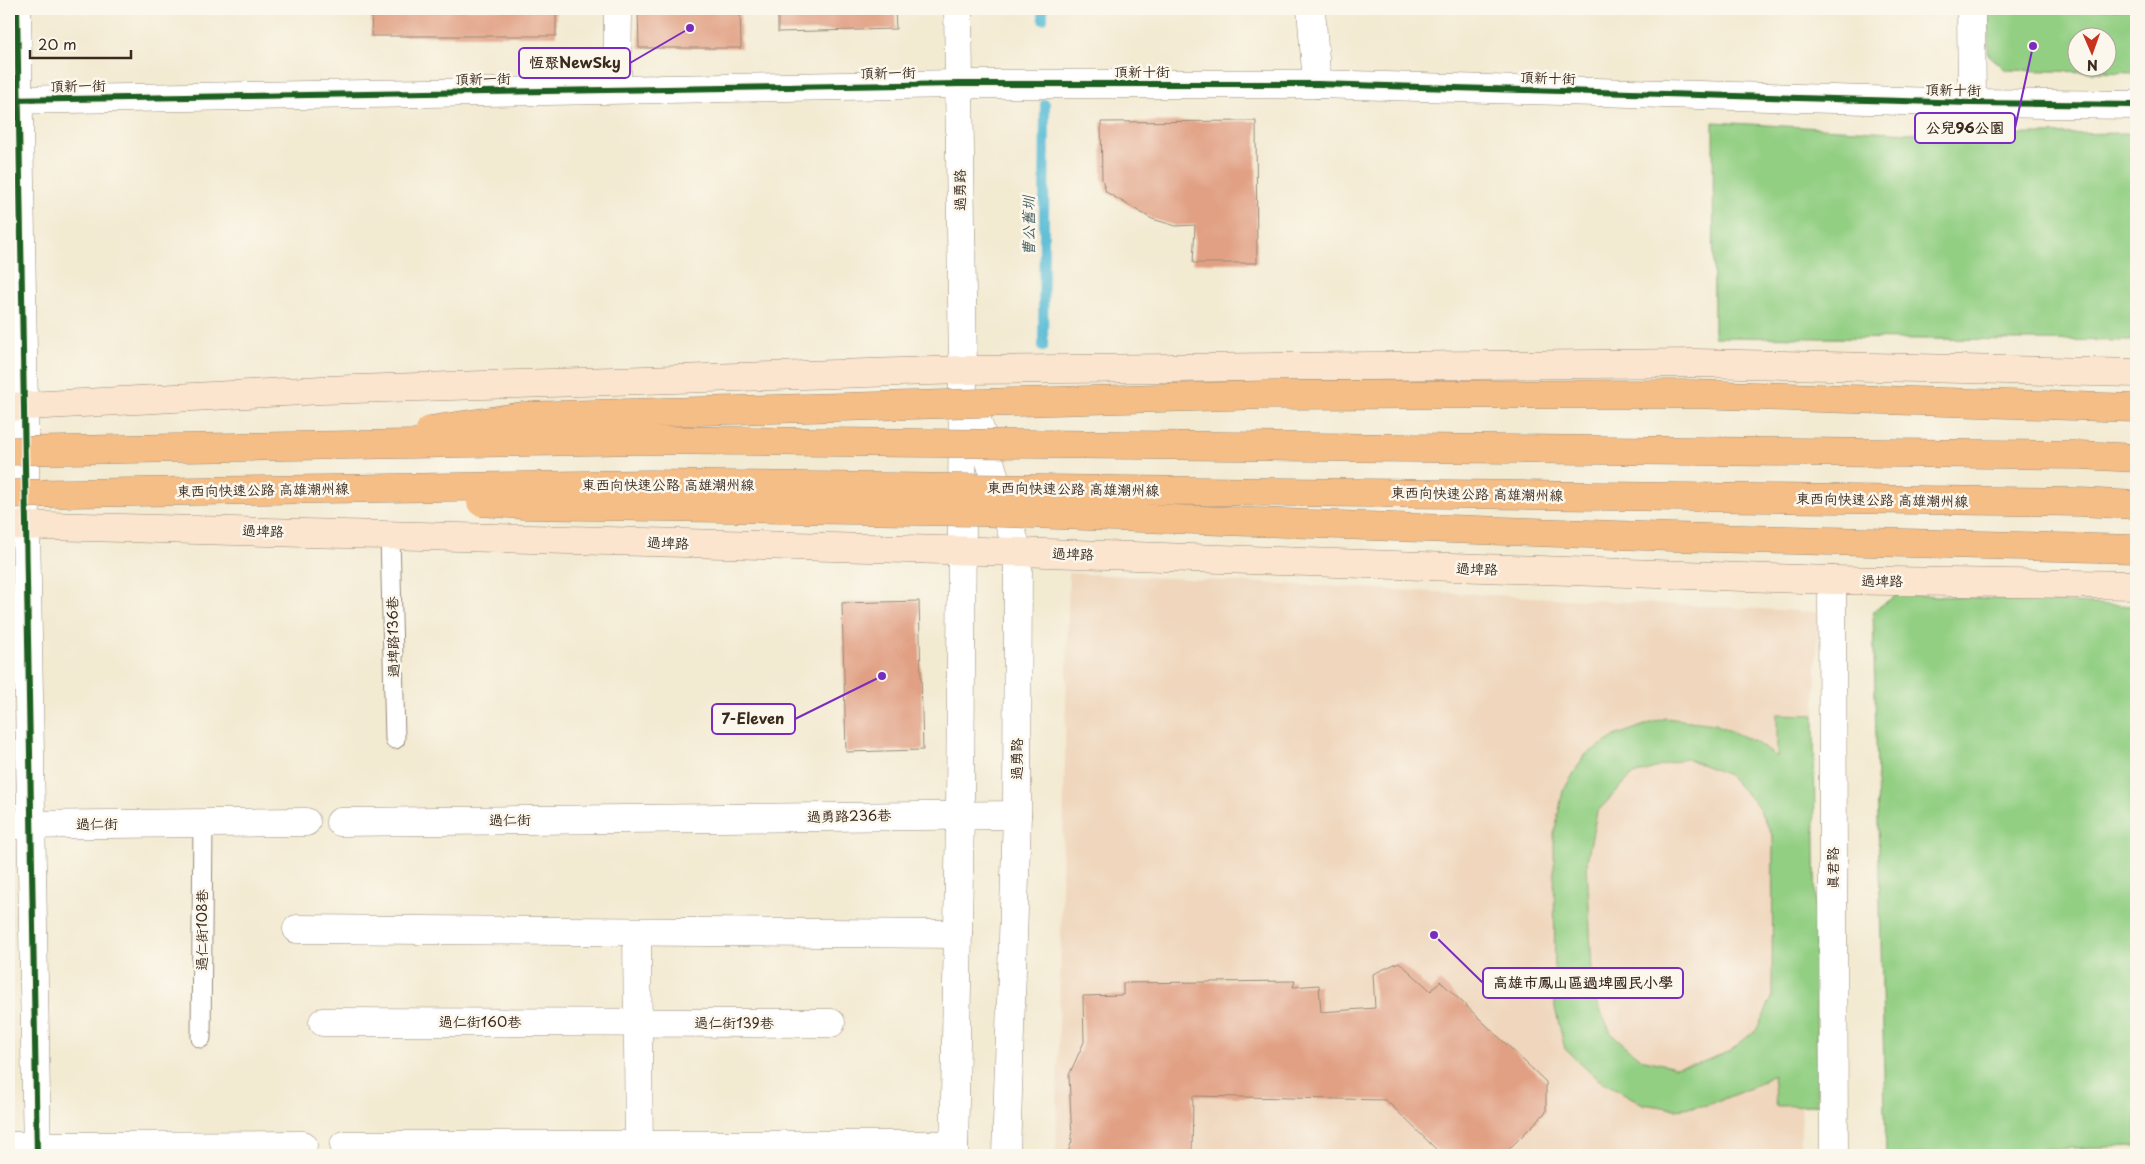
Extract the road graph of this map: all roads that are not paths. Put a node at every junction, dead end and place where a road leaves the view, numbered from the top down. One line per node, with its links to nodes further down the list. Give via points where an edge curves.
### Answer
1 (18, 9): 9 (street)
2 (618, 9): 8 (street)
3 (958, 9): 6 (street, 過勇路)
4 (1311, 9): 7 (street)
5 (1971, 9): 10 (street)
6 (958, 84): 7 (street, 頂新十街); 8 (street, 頂新一街); 12 (street, 過勇路)
7 (1317, 84): 10 (street, 頂新十街)
8 (618, 89): 9 (street, 頂新一街)
9 (14, 100): 14 (street)
10 (1972, 103): 11 (street, 頂新十街)
11 (2136, 105)
12 (963, 370): 13 (main road, via 1695,364); 14 (main road, via 332,390); 25 (street, 過勇路); 26 (street, 過勇路)
13 (2136, 373)
14 (16, 406): 22 (street)
15 (2136, 408): 16 (highway, bridge, via 1691,394 1265,395 523,416)
16 (322, 446): 17 (highway, bridge); 18 (highway, bridge, via 655,440 2031,454)
17 (9, 451)
18 (2136, 458)
19 (323, 489): 20 (highway, 東西向快速公路 高雄潮州線, bridge); 21 (highway, 東西向快速公路 高雄潮州線, bridge, via 648,484); 24 (highway, bridge, via 524,505 975,512)
20 (9, 494)
21 (2136, 505)
22 (17, 525): 23 (main road, 過埤路); 36 (street)
23 (390, 535): 25 (main road, 過埤路); 29 (lane, 過埤路136巷)
24 (2136, 549)
25 (962, 551): 26 (main road, 過埤路); 30 (street, 過勇路)
26 (1018, 552): 27 (main road, 過埤路); 31 (street, 過勇路)
27 (1832, 580): 28 (main road, 過埤路); 51 (street, 真君路)
28 (2136, 585)
29 (395, 740)
30 (960, 815): 31 (street, 過勇路236巷); 32 (street, 過勇路236巷); 39 (street, 過勇路)
31 (1017, 815): 50 (street, 過勇路)
32 (681, 818): 34 (street, 過仁街)
33 (306, 822): 35 (street, 過仁街)
34 (340, 822)
35 (202, 823): 36 (street, 過仁街); 43 (lane, 過仁街108巷)
36 (20, 825): 47 (street)
37 (297, 929): 38 (street)
38 (637, 932): 39 (street); 41 (street)
39 (958, 934): 49 (street, 過勇路)
40 (323, 1022): 41 (street, 過仁街160巷)
41 (638, 1023): 42 (street, 過仁街139巷); 48 (street)
42 (831, 1023)
43 (201, 1038)
44 (303, 1145): 47 (street)
45 (344, 1145): 48 (street)
46 (9, 1146): 47 (street)
47 (37, 1150)
48 (639, 1150): 49 (street)
49 (954, 1150)
50 (1006, 1155)
51 (1834, 1155)

